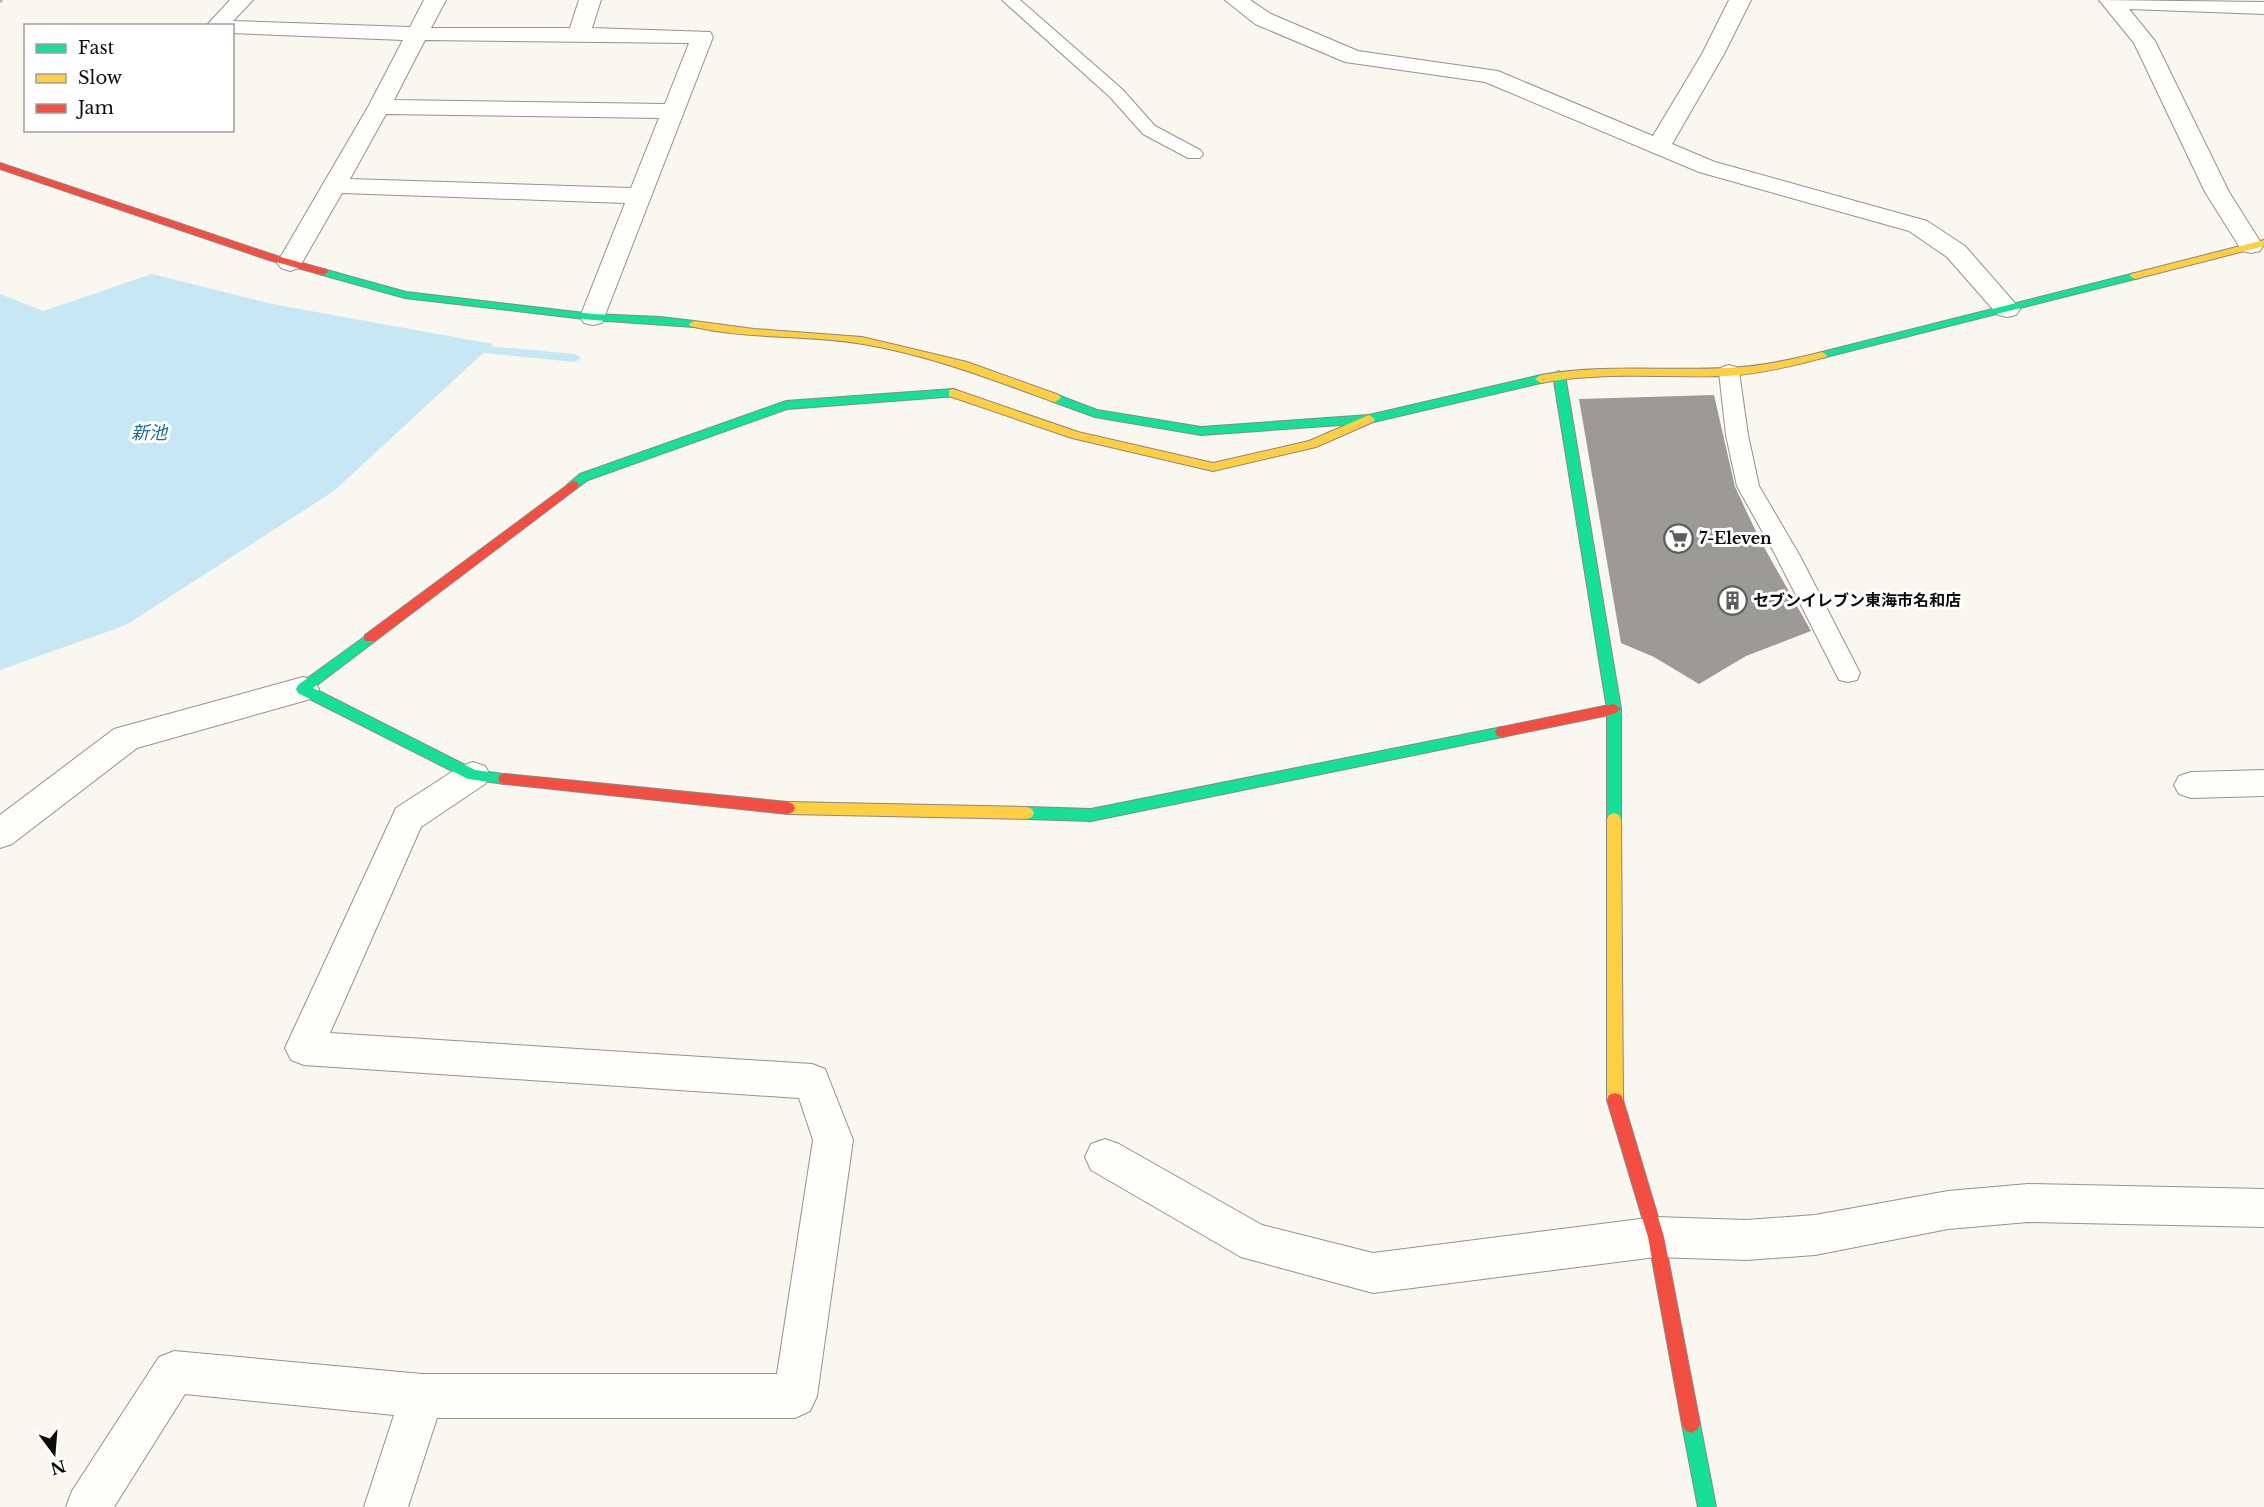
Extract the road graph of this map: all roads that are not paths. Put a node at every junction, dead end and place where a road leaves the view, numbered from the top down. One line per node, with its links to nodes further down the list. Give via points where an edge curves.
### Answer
1 (242, 0): 9 (street)
2 (435, 0): 11 (street)
3 (590, 0): 12 (street)
4 (1010, 0): 16 (lane, via 1116,93 1149,130)
5 (1236, 0): 15 (street, via 1263,19 1353,57 1491,76)
6 (1740, 0): 15 (street)
7 (2110, 1): 8 (street); 20 (street, via 2144,41 2217,192)
8 (2264, 8)
9 (218, 24)
10 (234, 27): 11 (street)
11 (416, 34): 12 (street); 13 (street)
12 (579, 34): 14 (street, via 702,37)
13 (379, 107): 14 (street); 18 (street)
14 (674, 111): 19 (street)
15 (1658, 147): 22 (street, via 1707,167 1936,234 1956,248)
16 (1194, 154)
17 (0, 166): 21 (street)
18 (334, 186): 19 (street); 21 (street)
19 (640, 196): 23 (street)
20 (2257, 244): 22 (street)
21 (290, 263): 23 (street, via 405,295)
22 (2007, 309): 24 (street, via 1808,359)
23 (593, 317): 26 (street, via 862,340 963,364 1095,413 1201,430)
24 (1729, 372): 25 (street); 27 (lane, via 1748,486)
25 (1559, 375): 26 (street); 29 (street)
26 (1369, 419): 28 (street, via 1312,444 1213,467 1076,435 953,393 786,405 584,477)
27 (1848, 673)
28 (303, 689): 30 (street); 33 (street, via 126,738)
29 (1614, 709): 30 (street, via 1090,815 767,807); 36 (street, via 1615,1102)
30 (473, 775): 37 (street, via 408,818 304,1048 812,1082 833,1140 795,1396)
31 (2264, 783): 32 (street)
32 (2191, 785)
33 (0, 834)
34 (1105, 1157): 36 (street, via 1255,1243 1373,1273)
35 (2264, 1208): 36 (street, via 2028,1203 1948,1210 1815,1234 1746,1240)
36 (1656, 1237): 40 (street)
37 (422, 1396): 38 (street, via 174,1372); 39 (street)
38 (88, 1507)
39 (386, 1507)
40 (1707, 1507)

